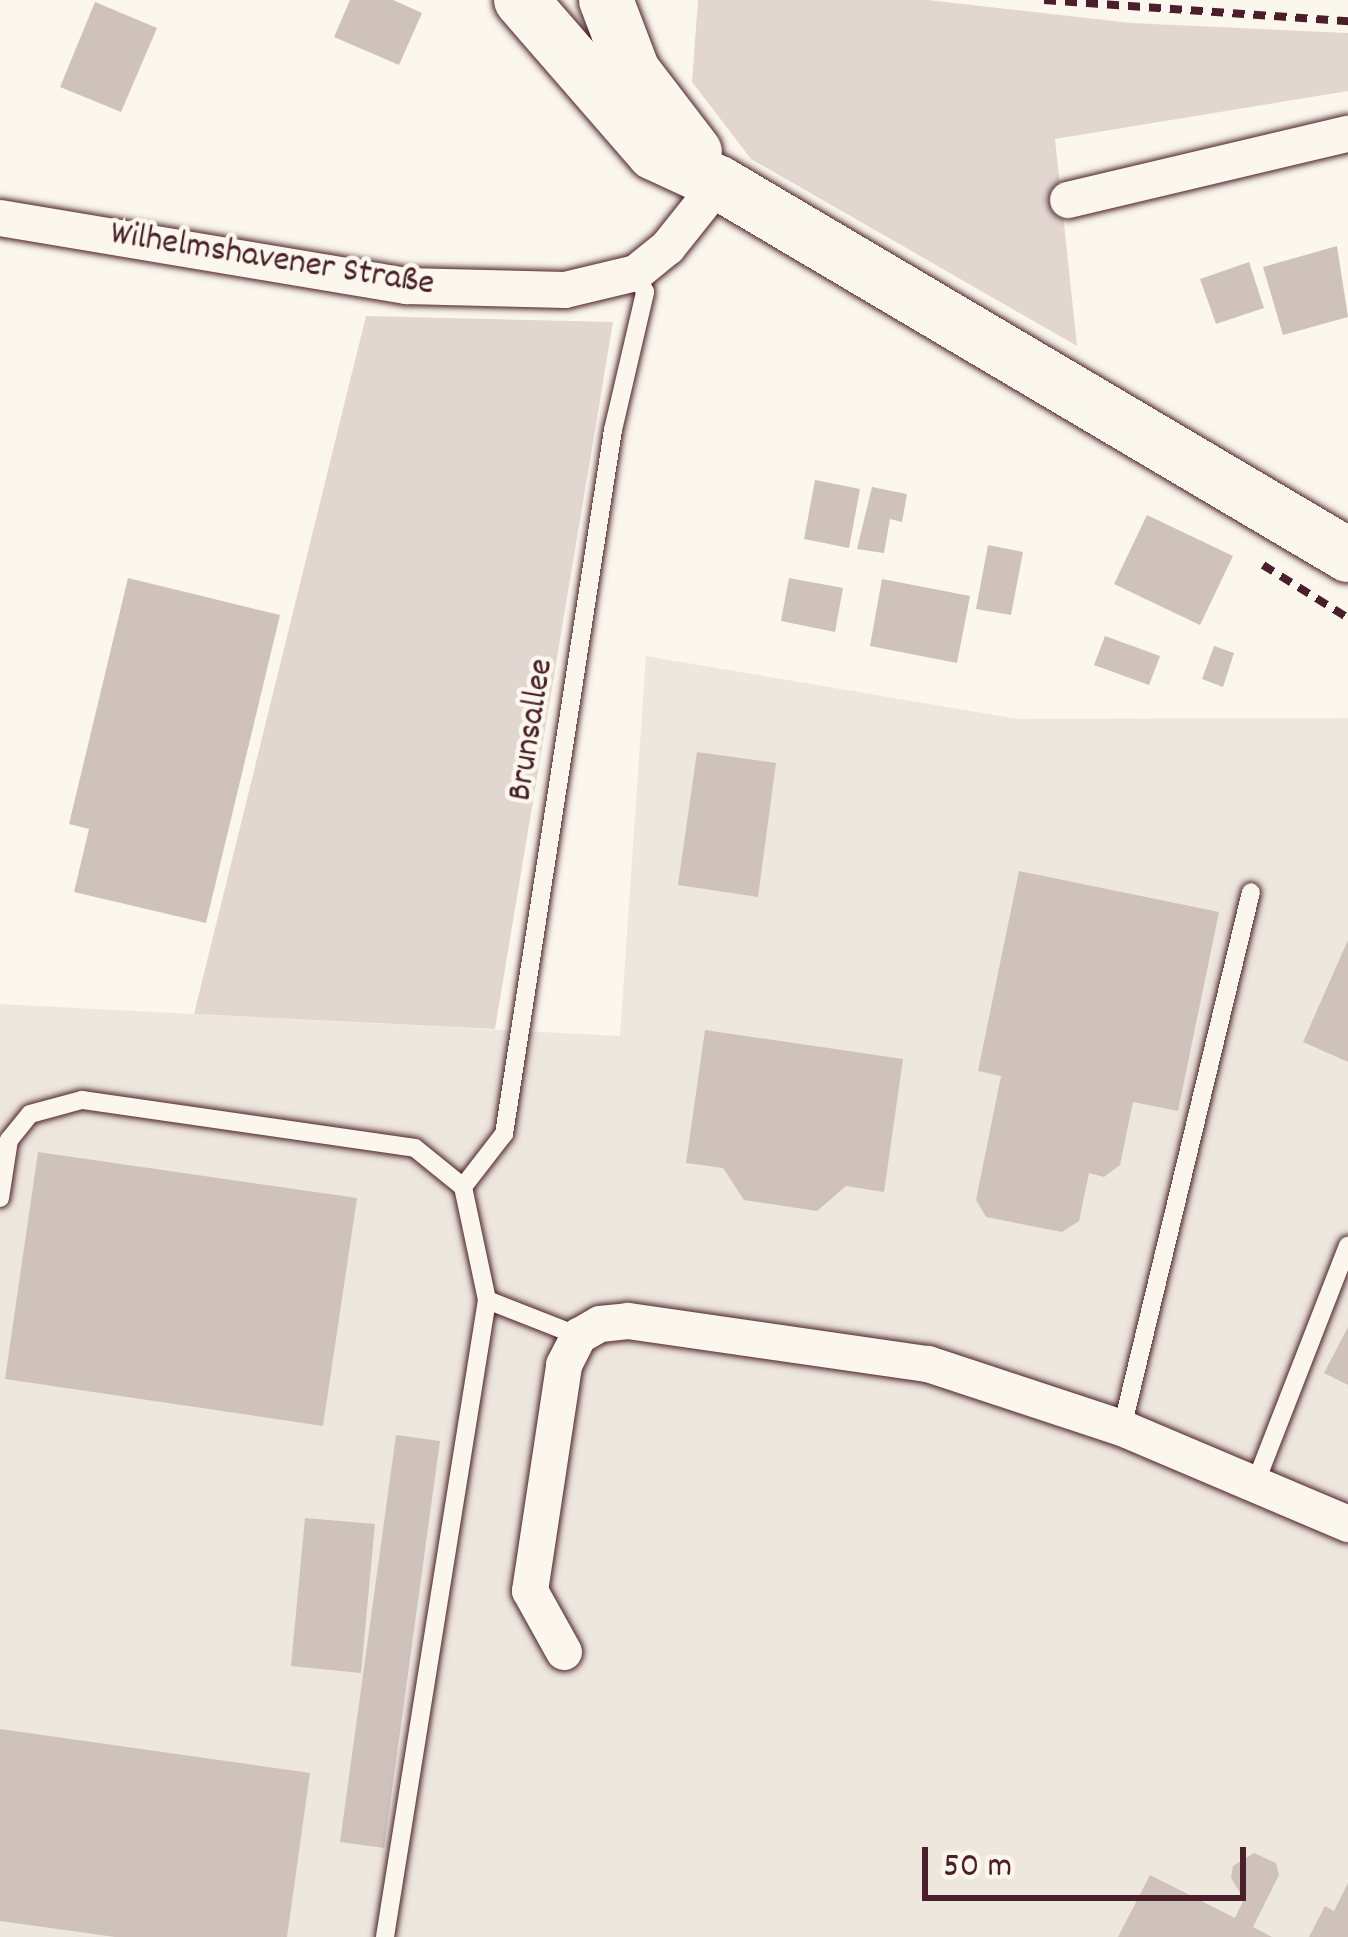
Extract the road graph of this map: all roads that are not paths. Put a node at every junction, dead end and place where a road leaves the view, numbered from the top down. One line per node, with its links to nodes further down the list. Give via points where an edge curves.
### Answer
1 (614, 8): 4 (street, via 633,71)
2 (538, 11): 4 (street, via 655,153)
3 (1348, 134): 5 (street)
4 (719, 182): 7 (street, Wilhelmshavener Straße, via 668,247); 8 (street)
5 (1068, 200)
6 (0, 218): 7 (street, Wilhelmshavener Straße, via 406,286 565,290)
7 (636, 273): 10 (lane, Brunsallee, via 645,292 613,430 504,1134)
8 (1348, 555)
9 (1251, 892): 15 (lane)
10 (463, 1187): 11 (lane, via 415,1148 82,1100 30,1114 9,1140); 13 (lane)
11 (0, 1198)
12 (1348, 1245): 16 (lane)
13 (487, 1300): 14 (lane); 19 (lane)
14 (579, 1336): 15 (street, via 628,1321 928,1364); 18 (street, via 564,1365 530,1591)
15 (1122, 1428): 16 (street)
16 (1255, 1484): 17 (street)
17 (1348, 1524)
18 (563, 1652)
19 (385, 1937)

